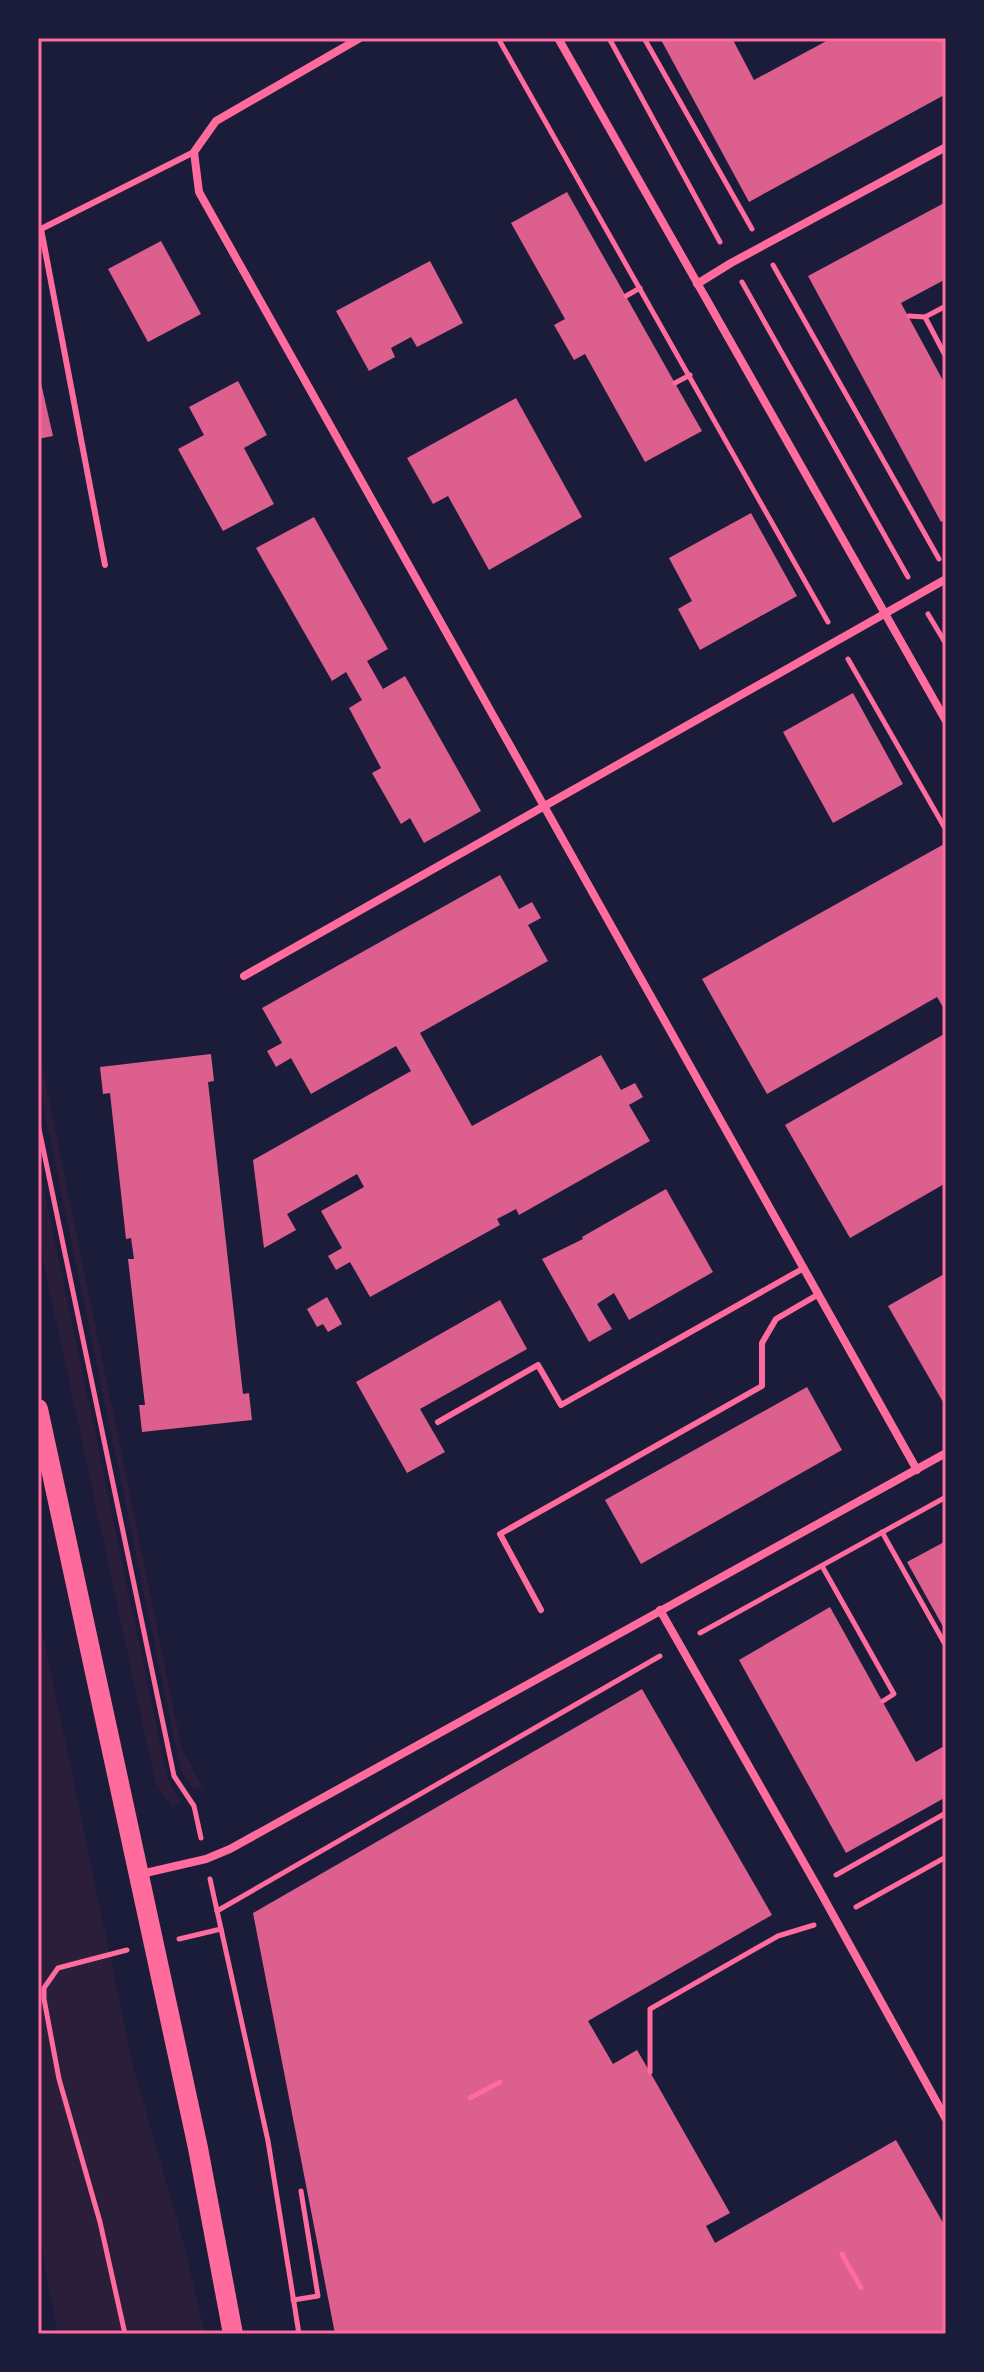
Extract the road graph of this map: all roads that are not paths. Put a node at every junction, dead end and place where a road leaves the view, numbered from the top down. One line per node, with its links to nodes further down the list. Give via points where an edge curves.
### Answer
1 (360, 38): 4 (street, via 216,121)
2 (558, 38): 5 (street)
3 (946, 147): 5 (street)
4 (194, 152): 6 (lane, via 41,229); 10 (street, via 199,192)
5 (697, 284): 8 (street)
6 (105, 565)
7 (946, 579): 8 (street)
8 (886, 615): 9 (street); 10 (street)
9 (946, 721)
10 (545, 807): 11 (street); 12 (street)
11 (244, 976)
12 (804, 1268): 13 (street); 15 (lane, via 561,1405 538,1365)
13 (819, 1294): 17 (street); 18 (lane, via 776,1319 762,1343 762,1386 500,1534)
14 (38, 1409): 20 (main road)
15 (438, 1422)
16 (946, 1453): 17 (street)
17 (917, 1470): 19 (street)
18 (541, 1610)
19 (660, 1610): 20 (street, via 230,1849); 21 (street)
20 (138, 1875): 22 (main road)
21 (946, 2119)
22 (233, 2334)

